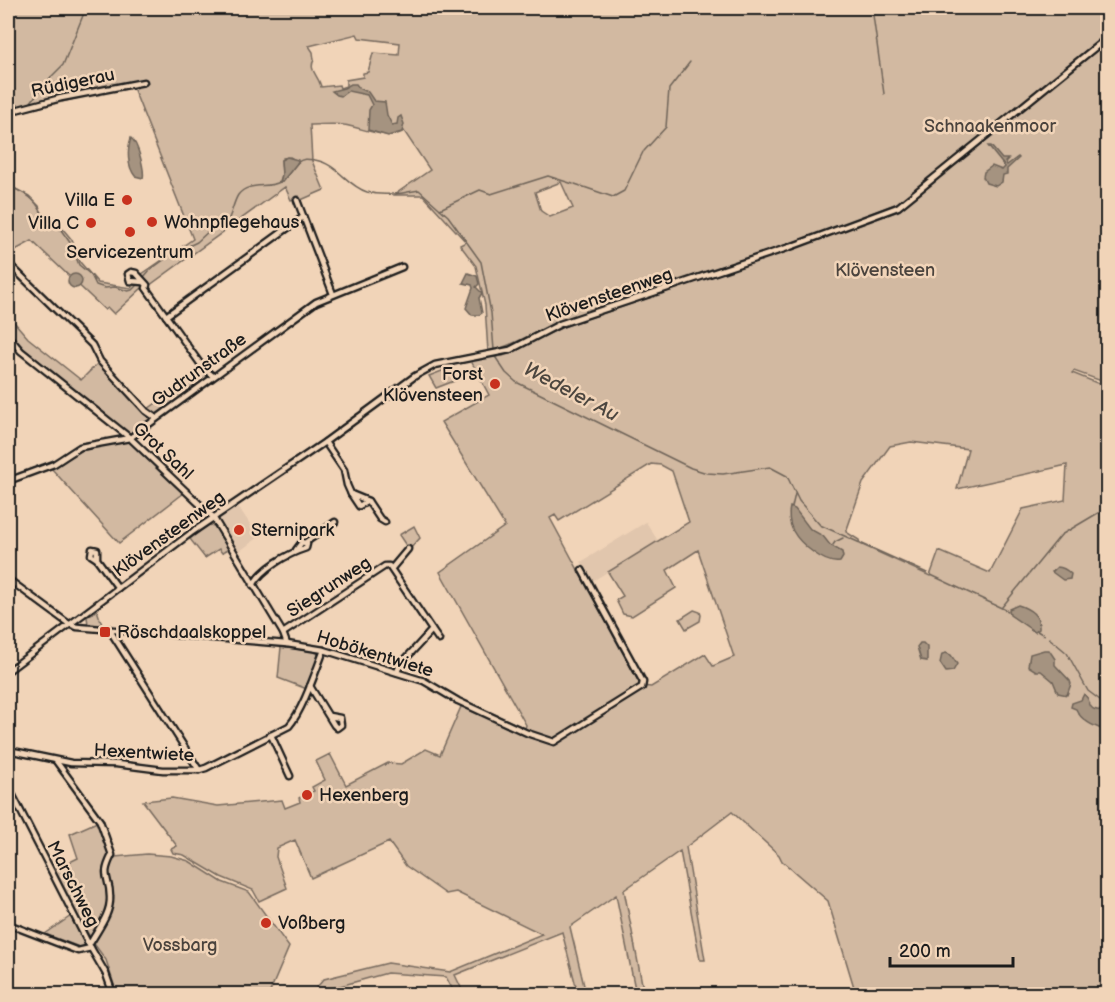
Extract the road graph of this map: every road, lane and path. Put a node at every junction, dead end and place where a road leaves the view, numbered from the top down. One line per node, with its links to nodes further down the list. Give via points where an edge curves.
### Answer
1 (1107, 37): 15 (street, Klövensteenweg, via 904,204 790,247 560,324 500,354 435,365)
2 (144, 82): 3 (street, Rüdigerau)
3 (8, 112)
4 (297, 200): 5 (street)
5 (303, 217): 9 (street); 10 (street)
6 (8, 263): 13 (street, via 92,345 100,361)
7 (402, 267): 9 (street, Gudrunstraße)
8 (144, 282): 8 (street, via 134,272 129,273 128,280); 10 (street)
9 (333, 294): 12 (street, Gudrunstraße)
10 (166, 316): 12 (street)
11 (8, 337): 14 (street, Grot Sahl)
12 (213, 376): 13 (street, Gudrunstraße)
13 (156, 418): 14 (street, Gudrunstraße)
14 (130, 438): 16 (street, Gudrunstraße, via 80,447 54,464); 19 (street, Grot Sahl)
15 (325, 442): 17 (street, via 344,470); 19 (street, Klövensteenweg)
16 (8, 481)
17 (351, 494): 18 (street); 18 (street, via 359,506)
18 (368, 501): 21 (street)
19 (213, 517): 26 (street, Grot Sahl); 30 (street, Klövensteenweg)
20 (335, 522): 27 (street, via 306,542 307,547 296,550)
21 (384, 522)
22 (408, 549): 24 (street, Siegrunweg)
23 (97, 559): 30 (street)
24 (392, 568): 35 (street, Siegrunweg); 36 (street, Siegrunweg, via 385,566)
25 (582, 570): 41 (street, Hobökentwiete, via 643,682 642,687 554,742)
26 (248, 577): 27 (street); 29 (street, Grot Sahl)
27 (258, 577): 29 (street)
28 (8, 579): 32 (street)
29 (253, 585): 36 (street, Grot Sahl)
30 (118, 588): 31 (street, Klövensteenweg)
31 (80, 616): 32 (street, Klövensteenweg); 33 (street)
32 (69, 624): 33 (street, Hobökentwiete); 40 (street, Klövensteenweg)
33 (83, 627): 34 (street, Hobökentwiete)
34 (109, 629): 38 (street, Hobökentwiete); 47 (street)
35 (432, 630): 37 (street, Siegrunweg); 41 (street)
36 (283, 633): 38 (street, Grot Sahl)
37 (439, 640)
38 (287, 644): 39 (street, Hobökentwiete)
39 (324, 650): 41 (street, Hobökentwiete); 42 (street, Hexentwiete)
40 (8, 671)
41 (397, 672)
42 (310, 686): 43 (street); 44 (street, Hexentwiete, via 291,723)
43 (329, 717)
44 (272, 735): 47 (street, Hexentwiete); 48 (street)
45 (8, 750): 46 (street, Hexentwiete)
46 (56, 760): 47 (street, Hexentwiete); 51 (street, via 100,821 112,855 105,868 108,911)
47 (199, 770)
48 (290, 776)
49 (8, 786): 51 (street, Marschweg)
50 (8, 924): 51 (street, via 78,951)
51 (89, 945): 52 (street, Marschweg)
52 (113, 994)

